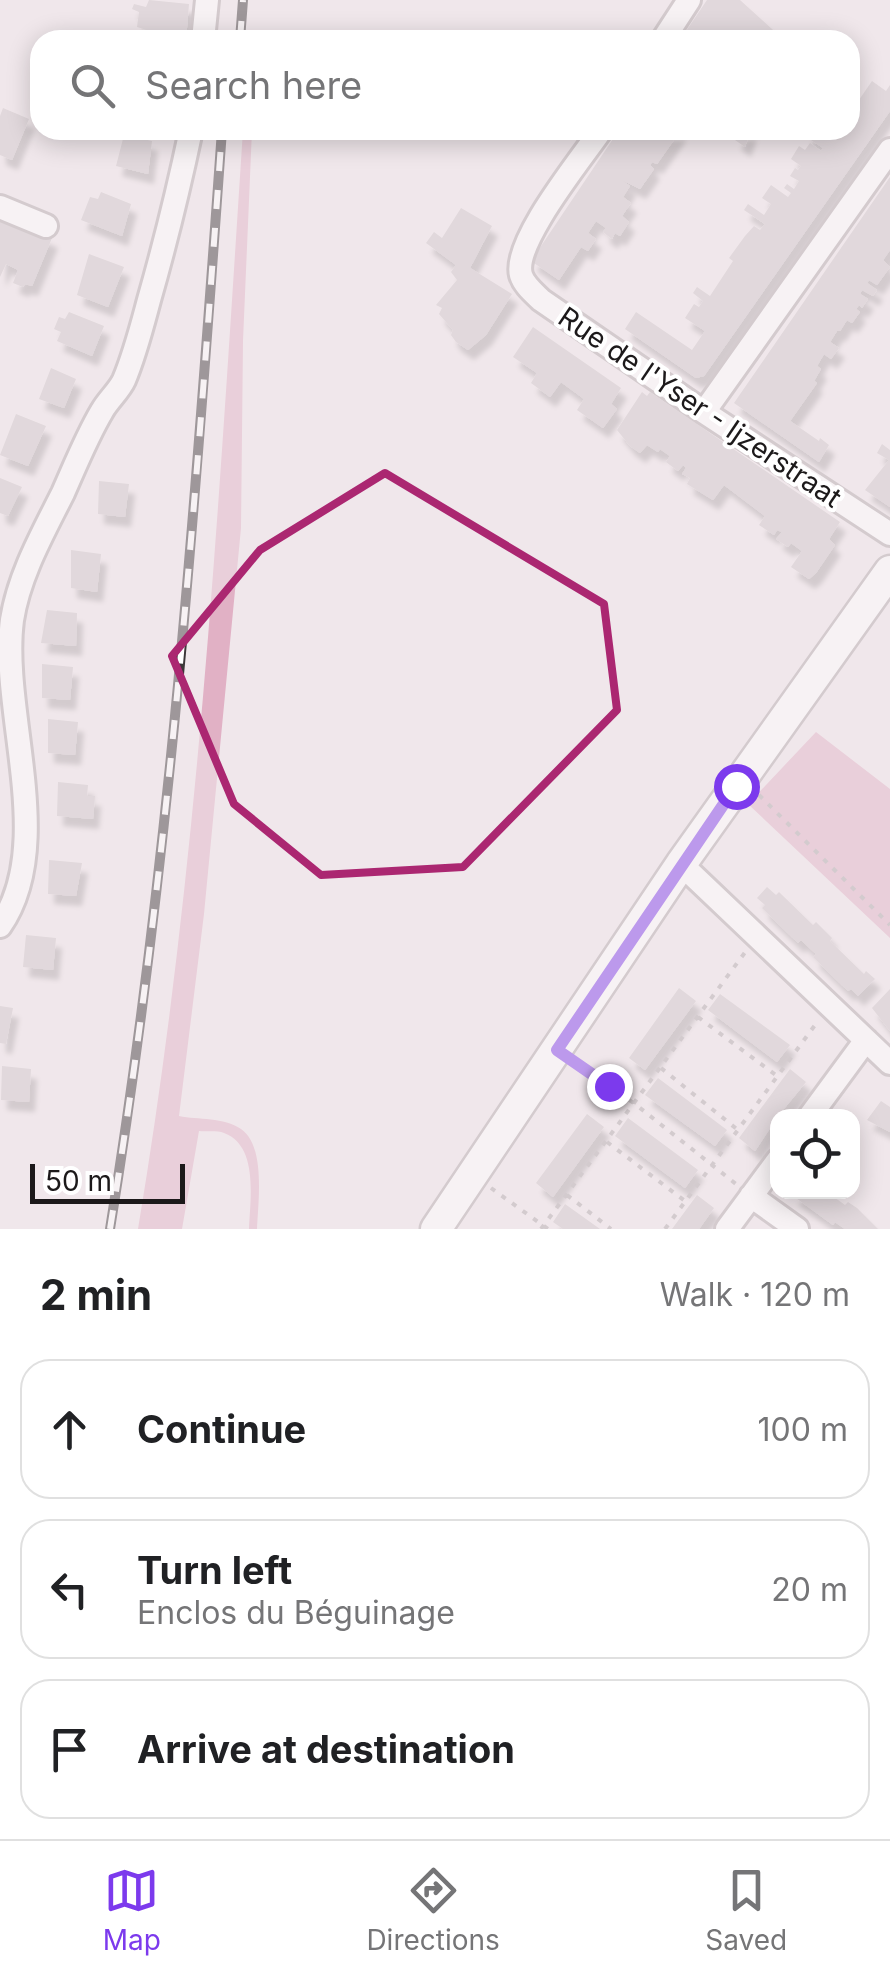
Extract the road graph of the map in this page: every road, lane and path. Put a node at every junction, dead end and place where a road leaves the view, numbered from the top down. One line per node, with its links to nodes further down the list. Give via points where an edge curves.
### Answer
1 (207, 0): 3 (street)
2 (689, 0): 4 (street)
3 (204, 30)
4 (670, 30)
5 (189, 140): 13 (street, via 123,383 102,410)
6 (594, 140): 10 (street, Rue de l'Yser - Ijzerstraat, via 522,253 522,279 541,300)
7 (890, 150): 10 (street)
8 (0, 207): 9 (street)
9 (46, 226)
10 (704, 412): 11 (street, Rue de l'Yser - Ijzerstraat)
11 (890, 534)
12 (890, 570): 14 (main road)
13 (6, 623): 17 (street, via 24,839 18,889)
14 (743, 776): 15 (main road); 16 (path)
15 (681, 864): 18 (street); 22 (main road)
16 (890, 925)
17 (0, 926)
18 (758, 936): 19 (street); 20 (path)
19 (830, 1005): 21 (street); 25 (path)
20 (698, 1018): 24 (path); 25 (path)
21 (866, 1040): 23 (street); 27 (street)
22 (557, 1050): 26 (path); 32 (main road)
23 (890, 1062)
24 (661, 1068): 26 (path); 28 (path)
25 (777, 1076): 28 (path)
26 (635, 1104): 29 (path); 30 (path)
27 (815, 1109)
28 (738, 1130): 30 (path)
29 (607, 1142): 33 (path); 35 (path)
30 (711, 1165): 34 (path); 35 (path)
31 (770, 1171): 34 (street)
32 (470, 1174): 36 (path); 37 (main road)
33 (567, 1196): 36 (path); 38 (path)
34 (752, 1196): 40 (street); 41 (street)
35 (686, 1201): 39 (path)
36 (545, 1228)
37 (436, 1229)
38 (611, 1229)
39 (665, 1229)
40 (727, 1229)
41 (796, 1229)

